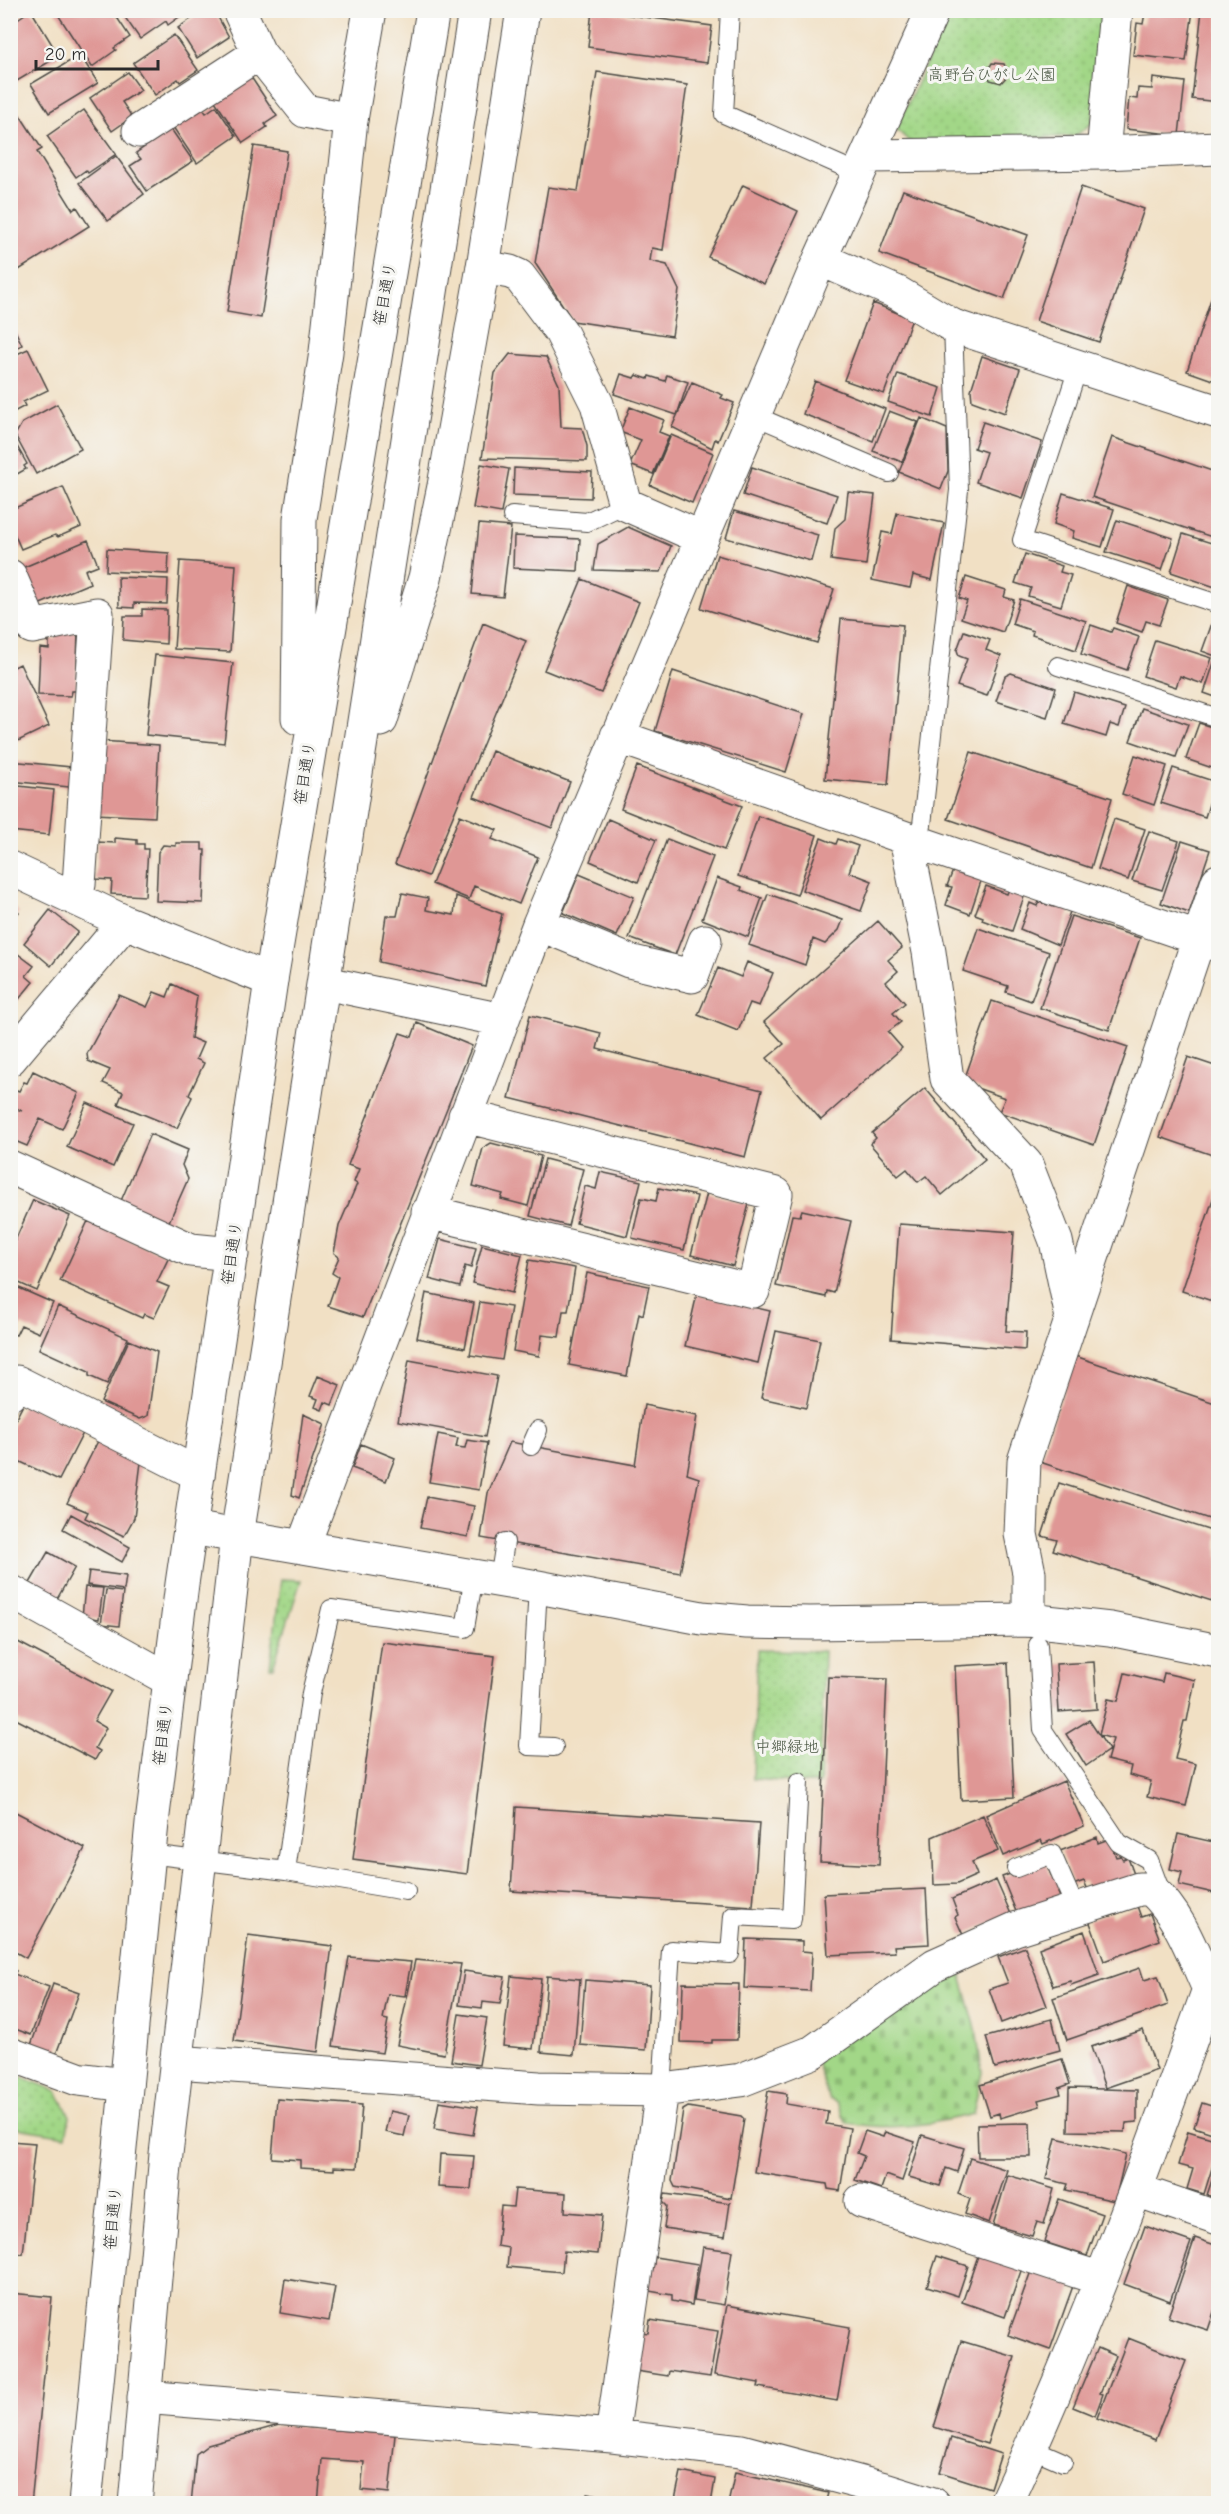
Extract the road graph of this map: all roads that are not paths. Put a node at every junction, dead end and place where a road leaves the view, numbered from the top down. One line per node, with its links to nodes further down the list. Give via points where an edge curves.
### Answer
1 (239, 10): 9 (street)
2 (370, 10): 10 (street)
3 (433, 10): 30 (street, 笹目通り)
4 (475, 10): 31 (street)
5 (523, 10): 16 (street)
6 (730, 10): 14 (lane, via 724,114)
7 (933, 10): 14 (street)
8 (1116, 10): 13 (street)
9 (259, 53): 10 (street, via 304,111); 11 (street)
10 (351, 120): 30 (street, via 326,352 300,519)
11 (139, 130)
12 (1218, 148): 13 (street)
13 (1103, 153): 14 (street)
14 (864, 165): 15 (street)
15 (820, 259): 17 (street, via 898,293); 20 (street)
16 (483, 267): 22 (street, via 519,276 561,332 597,404); 31 (street, via 425,578)
17 (953, 326): 18 (street); 32 (lane, via 959,490)
18 (1078, 368): 19 (street); 26 (lane, via 1022,540)
19 (1218, 412)
20 (753, 415): 21 (lane); 24 (street)
21 (889, 473)
22 (625, 504): 23 (lane, via 587,522); 24 (street)
23 (512, 516)
24 (702, 538): 29 (street)
25 (10, 576): 35 (street, via 32,627 97,614 79,885)
26 (1218, 604)
27 (1058, 666): 28 (lane)
28 (1218, 718)
29 (618, 736): 32 (street); 37 (street)
30 (297, 825): 40 (street, 笹目通り)
31 (347, 831): 41 (street)
32 (913, 840): 39 (street); 48 (street, via 947,1079 1026,1164 1056,1242)
33 (10, 868): 35 (street)
34 (1218, 881): 39 (street)
35 (71, 897): 36 (street)
36 (125, 922): 40 (street); 43 (street)
37 (539, 924): 38 (street, via 629,961 692,976); 42 (street)
38 (705, 941)
39 (1210, 942): 48 (street)
40 (271, 980): 47 (street, 笹目通り)
41 (325, 983): 42 (street); 52 (street)
42 (502, 1020): 44 (street)
43 (10, 1059)
44 (465, 1116): 46 (street); 46 (street, via 776,1194 753,1291)
45 (10, 1167): 47 (street, via 191,1250)
46 (428, 1212): 54 (street)
47 (232, 1254): 50 (street, 笹目通り)
48 (1072, 1318): 58 (street, via 1024,1461 1022,1534)
49 (10, 1394): 50 (street, via 17,1382)
50 (198, 1473): 51 (street, 笹目通り)
51 (190, 1528): 52 (street); 60 (street, 笹目通り)
52 (237, 1536): 54 (street); 64 (street)
53 (505, 1542): 55 (lane)
54 (303, 1546): 55 (street)
55 (486, 1578): 56 (street); 66 (lane, via 465,1628 331,1609 311,1693)
56 (538, 1587): 58 (street, via 702,1618); 61 (lane, via 529,1746)
57 (10, 1591): 60 (street)
58 (1034, 1633): 59 (street, via 1110,1629); 68 (lane, via 1043,1730 1119,1843 1149,1860)
59 (1218, 1651)
60 (170, 1680): 63 (street, 笹目通り)
61 (554, 1747)
62 (799, 1782): 74 (lane, via 792,1919 733,1916 730,1954 671,1950)
63 (149, 1854): 64 (lane); 73 (street, 笹目通り)
64 (199, 1860): 66 (lane); 72 (street)
65 (1016, 1868): 69 (lane, via 1052,1854)
66 (286, 1871): 67 (lane)
67 (406, 1891)
68 (1163, 1899): 69 (street, via 1151,1888 1138,1888); 70 (street)
69 (1076, 1909): 74 (street, via 1015,1929 934,1965 813,2052 741,2080)
70 (1214, 1981): 75 (street)
71 (10, 2054): 73 (street, via 78,2079)
72 (176, 2062): 74 (street, via 539,2088); 79 (street)
73 (126, 2085): 83 (street, 笹目通り)
74 (662, 2090): 80 (street)
75 (1136, 2190): 77 (street); 78 (street)
76 (861, 2201): 78 (street)
77 (1218, 2218)
78 (1101, 2278): 81 (street)
79 (144, 2397): 80 (street); 84 (street)
80 (612, 2436): 85 (street, via 741,2451)
81 (1031, 2448): 82 (lane); 86 (street)
82 (1063, 2462)
83 (85, 2504)
84 (135, 2504)
85 (933, 2504)
86 (1005, 2504)

